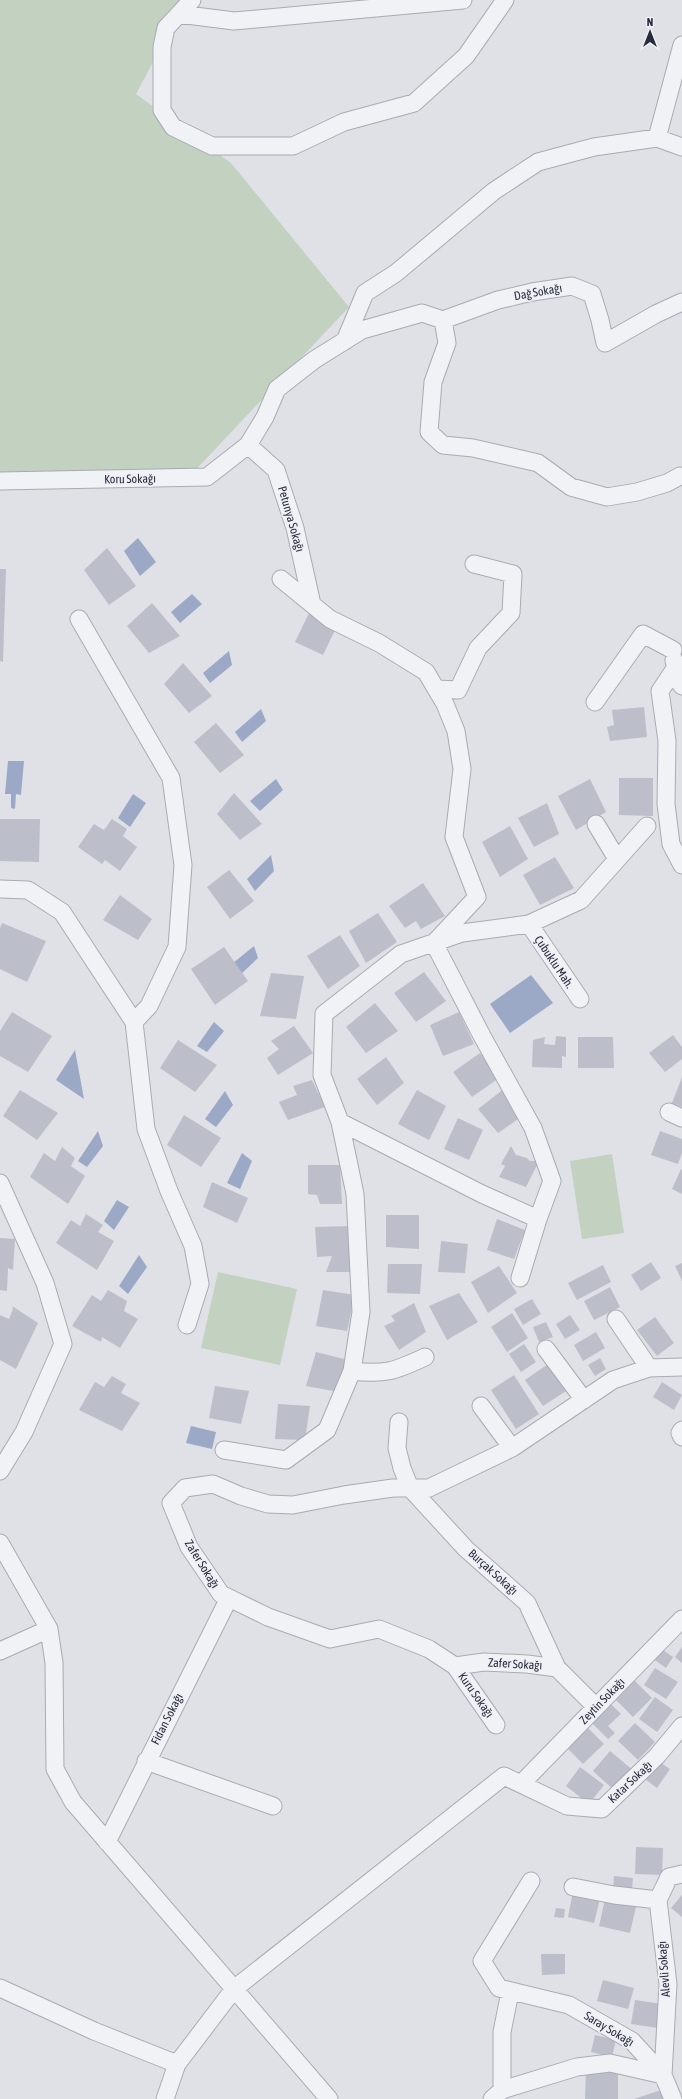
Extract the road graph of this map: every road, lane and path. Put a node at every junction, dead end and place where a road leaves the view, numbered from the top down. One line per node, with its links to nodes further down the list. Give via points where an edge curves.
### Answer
1 (192, 0): 4 (street)
2 (463, 0): 4 (street, via 234,21)
3 (505, 0): 4 (street, via 466,56 414,103 344,122 293,146 212,146 173,128 162,110 162,47 166,28)
4 (179, 14)
5 (682, 45): 6 (street)
6 (657, 138): 7 (street); 10 (street, via 594,147 538,162 494,191 396,273 365,293)
7 (682, 147)
8 (682, 302): 9 (street, Dağ Sokağı, via 605,343 592,294 572,286 498,300)
9 (443, 320): 10 (street, via 422,313 362,330); 12 (street, via 447,343 434,382 429,432 443,445 473,448 538,462 571,487 607,497 638,492 667,483)
10 (345, 341): 11 (street, via 314,360 277,389 265,417)
11 (248, 445): 13 (street, Koru Sokağı, via 207,477); 16 (street, Petunya Sokağı, via 276,470 296,528)
12 (681, 474)
13 (0, 481)
14 (474, 564): 21 (street, via 513,574 511,613 478,648 458,690)
15 (281, 579): 16 (street)
16 (312, 604): 21 (street, via 330,619 379,642 426,672)
17 (79, 619): 31 (street, via 171,778 183,865 177,947 149,1006)
18 (677, 649): 19 (street); 22 (street, via 643,634)
19 (676, 667): 20 (street, via 678,680); 26 (street, via 660,691 667,741 666,804 671,844)
20 (682, 686)
21 (437, 689): 29 (street, via 456,732 462,769 454,837 477,897)
22 (595, 702)
23 (596, 824): 25 (street)
24 (647, 826): 25 (street)
25 (617, 859): 28 (street, via 581,900)
26 (682, 865)
27 (0, 889): 31 (street, via 28,890 62,912)
28 (529, 924): 29 (street, via 462,933); 30 (street, Çubuklu Mah.)
29 (434, 942): 32 (street, via 401,954 324,1014 322,1075); 34 (street, via 533,1128 552,1181)
30 (580, 999)
31 (134, 1022): 37 (street, via 146,1129 193,1246 200,1284)
32 (340, 1122): 34 (street, via 482,1194); 42 (street, via 355,1194 361,1304)
33 (0, 1183): 50 (street, via 46,1284 63,1344 24,1432)
34 (538, 1219): 35 (street)
35 (520, 1278)
36 (616, 1319): 41 (street)
37 (187, 1325)
38 (546, 1349): 43 (street)
39 (425, 1357): 42 (street, via 396,1371 374,1374)
40 (682, 1366): 41 (street, Zafer Sokağı)
41 (649, 1368): 43 (street, Zafer Sokağı, via 613,1380)
42 (352, 1370): 49 (street, via 327,1430 286,1460)
43 (584, 1400): 48 (street, Zafer Sokağı)
44 (481, 1406): 48 (street)
45 (399, 1422): 51 (street, via 397,1448)
46 (682, 1430): 47 (street)
47 (682, 1437)
48 (512, 1448): 51 (street, Zafer Sokağı, via 429,1488)
49 (224, 1450)
50 (0, 1471)
51 (410, 1488): 53 (street, Zafer Sokağı, via 344,1495 293,1505 268,1504 213,1484 185,1488 171,1503 189,1547 221,1594); 58 (street, Burçak Sokağı, via 466,1549 528,1603)
52 (0, 1543): 55 (street)
53 (229, 1598): 57 (street, Zafer Sokağı, via 268,1617 330,1639 379,1629 429,1649); 62 (street, Fidan Sokağı)
54 (682, 1619): 59 (street, Zeytin Sokağı)
55 (49, 1629): 56 (street); 65 (street, via 54,1663 55,1769 73,1802)
56 (0, 1651)
57 (455, 1666): 58 (street, Zafer Sokağı, via 484,1662); 60 (street, Kuru Sokağı)
58 (558, 1668): 59 (street, Zafer Sokağı)
59 (596, 1708): 63 (street, Zeytin Sokağı)
60 (496, 1725)
61 (682, 1726): 63 (street, Katar Sokağı, via 657,1756 602,1809 567,1806)
62 (146, 1760): 64 (street); 65 (street, Fidan Sokağı)
63 (521, 1784): 71 (street, via 504,1776)
64 (273, 1806)
65 (107, 1842): 71 (street)
66 (682, 1874): 69 (street, via 669,1877)
67 (531, 1881): 72 (street, via 482,1961 499,1988)
68 (573, 1887): 69 (street)
69 (658, 1900): 74 (street, Alevli Sokağı, via 668,1984)
70 (0, 1988): 73 (street, via 94,2031)
71 (234, 1989): 73 (street); 77 (street)
72 (510, 1992): 74 (street, Saray Sokağı, via 569,2005 632,2041); 75 (street, via 502,2032)
73 (177, 2064): 76 (street)
74 (663, 2075): 75 (street, Saray Sokağı, via 610,2063 577,2067); 78 (street, Alevli Sokağı)
75 (497, 2094)
76 (165, 2099)
77 (329, 2099)
78 (673, 2099)

